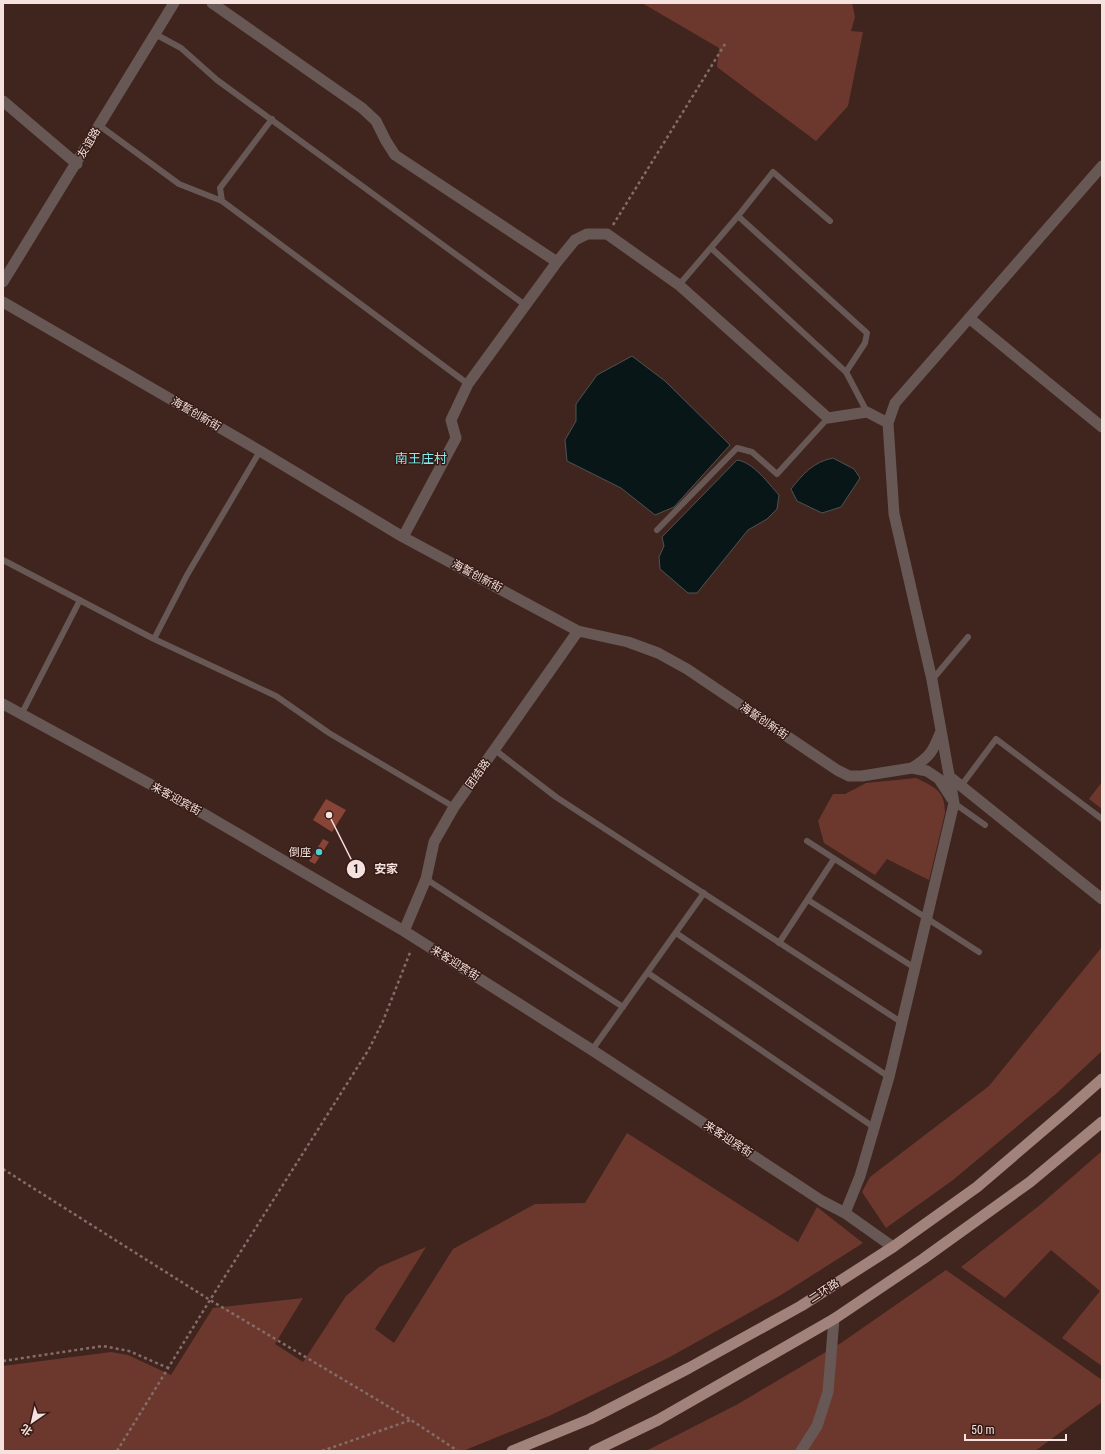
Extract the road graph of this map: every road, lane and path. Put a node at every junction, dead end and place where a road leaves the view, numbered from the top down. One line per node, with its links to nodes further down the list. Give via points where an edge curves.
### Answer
1 (174, 3): 3 (street, 友谊路)
2 (212, 3): 15 (street, via 362,108 376,121 395,155)
3 (156, 34): 6 (lane, via 181,48 217,80); 7 (street, 友谊路)
4 (725, 44): 13 (path)
5 (3, 101): 8 (street)
6 (272, 119): 10 (lane, via 220,188); 19 (lane)
7 (100, 126): 8 (street, 友谊路); 10 (lane, via 179,184)
8 (77, 164): 16 (street, 友谊路)
9 (1102, 166): 20 (street)
10 (222, 201): 22 (lane)
11 (738, 216): 12 (lane, via 773,172); 14 (lane); 21 (lane, via 867,333 865,343)
12 (830, 221)
13 (607, 234): 15 (street, via 588,234 575,240); 17 (street)
14 (711, 248): 17 (lane); 21 (lane)
15 (557, 262): 19 (street)
16 (3, 282)
17 (679, 285): 24 (street)
18 (3, 302): 27 (street, 海誓创新街)
19 (525, 305): 22 (street)
20 (969, 318): 25 (street, via 895,403); 26 (street)
21 (846, 372): 23 (lane)
22 (468, 384): 29 (street, via 451,420 456,438)
23 (867, 412): 24 (street); 25 (street)
24 (828, 418): 28 (lane, via 777,474 752,452 737,448)
25 (888, 423): 35 (street, via 894,514)
26 (1102, 427)
27 (260, 451): 29 (street, 海誓创新街); 34 (lane, via 187,575)
28 (657, 530)
29 (403, 537): 32 (street, 海誓创新街)
30 (3, 560): 31 (lane)
31 (80, 600): 34 (lane); 37 (lane)
32 (578, 630): 39 (street, 团结路); 40 (street, 海誓创新街, via 628,642 658,653 687,669 848,776)
33 (968, 637): 35 (lane)
34 (154, 639): 44 (lane, via 276,696 329,733)
35 (932, 680): 38 (street)
36 (3, 704): 37 (street, 来客迎宾街)
37 (21, 715): 54 (street, 来客迎宾街, via 192,808)
38 (942, 730): 40 (street, via 925,760); 41 (street)
39 (495, 750): 44 (street, 团结路); 50 (lane, via 556,797)
40 (912, 768): 43 (street, 海誓创新街, via 927,771 939,779)
41 (950, 777): 42 (street); 43 (street)
42 (961, 786): 45 (lane, via 996,739); 51 (street)
43 (954, 803): 46 (lane); 53 (street)
44 (454, 807): 49 (street, 团结路, via 434,842)
45 (1102, 819)
46 (985, 825)
47 (808, 841): 48 (lane)
48 (834, 859): 52 (lane); 53 (lane)
49 (426, 879): 54 (street, 团结路); 61 (lane)
50 (704, 893): 55 (lane); 57 (lane)
51 (1102, 899)
52 (808, 900): 57 (lane); 59 (lane)
53 (928, 918): 58 (lane); 59 (street)
54 (404, 931): 56 (street, 来客迎宾街)
55 (676, 933): 60 (lane); 64 (lane)
56 (416, 938): 63 (street, 来客迎宾街); 71 (path, via 369,1049)
57 (779, 943): 62 (lane)
58 (979, 952)
59 (915, 968): 62 (street)
60 (648, 972): 61 (lane); 67 (lane)
61 (623, 1007): 63 (lane)
62 (901, 1022): 64 (street)
63 (592, 1050): 69 (street, 来客迎宾街, via 822,1201)
64 (889, 1078): 67 (street)
65 (1102, 1079): 70 (main road, 二环路, via 977,1187)
66 (1102, 1122): 72 (main road, via 1030,1182)
67 (875, 1128): 69 (street)
68 (3, 1169): 71 (path)
69 (845, 1213): 70 (street, 来客迎宾街)
70 (893, 1247): 79 (main road, 二环路, via 801,1306 689,1368 590,1419)
71 (210, 1300): 74 (path); 75 (path)
72 (834, 1320): 80 (main road, via 658,1420); 81 (street, via 828,1392 817,1426)
73 (3, 1361): 74 (path, via 103,1346 129,1352)
74 (168, 1368): 76 (path)
75 (411, 1420): 77 (path); 78 (path)
76 (117, 1451)
77 (322, 1451)
78 (458, 1451)
79 (512, 1451)
80 (594, 1451)
81 (801, 1451)

